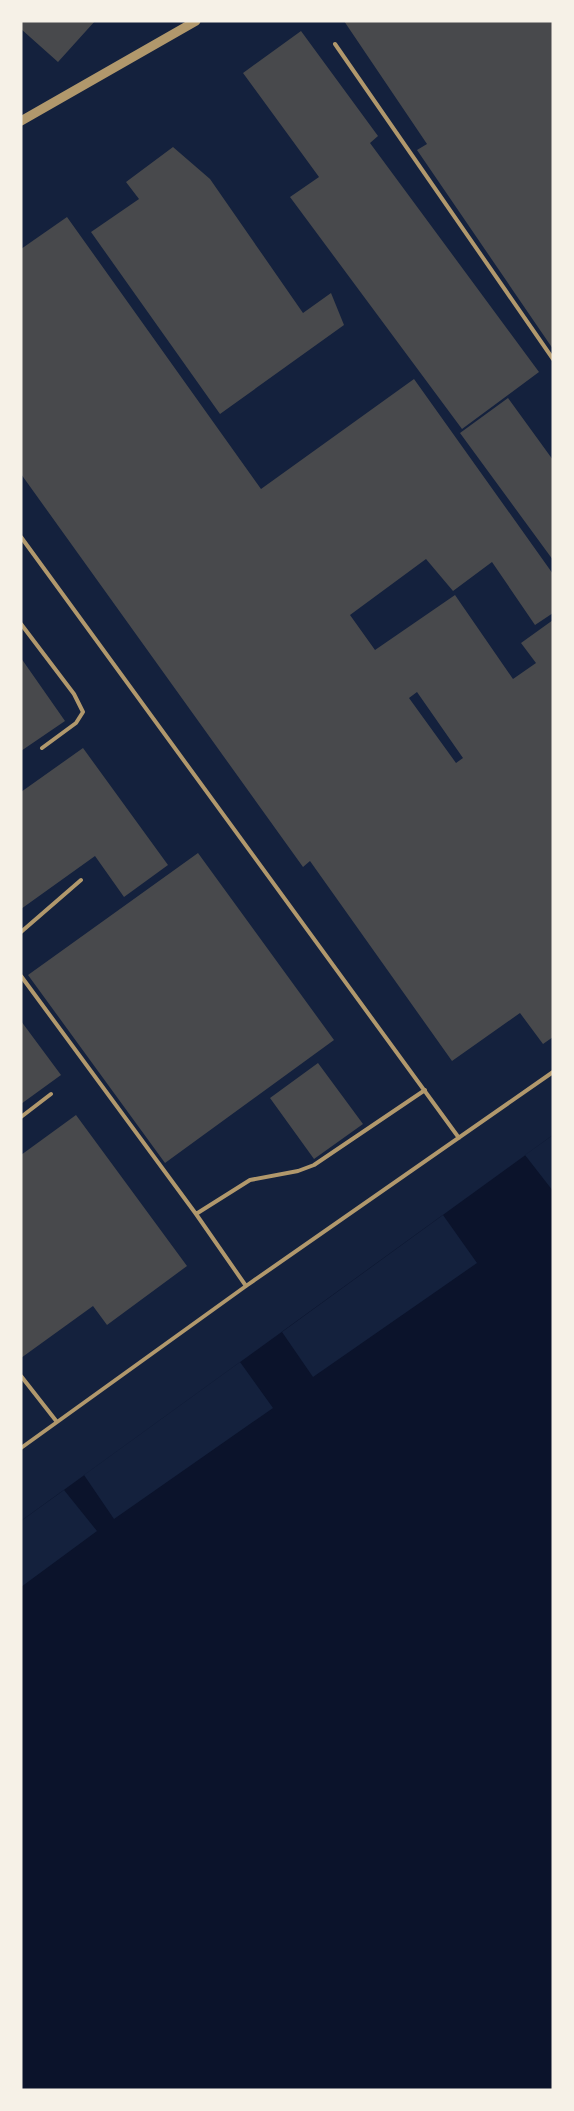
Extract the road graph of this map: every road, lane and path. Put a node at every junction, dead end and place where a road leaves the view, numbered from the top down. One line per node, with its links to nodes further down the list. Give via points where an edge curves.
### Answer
1 (196, 21): 3 (street)
2 (335, 44): 4 (lane)
3 (21, 121)
4 (553, 359)
5 (21, 537): 12 (lane)
6 (21, 624): 7 (lane, via 84,712 76,723)
7 (42, 748)
8 (80, 880): 9 (lane)
9 (21, 932)
10 (21, 976): 16 (lane)
11 (553, 1072): 15 (lane)
12 (425, 1090): 15 (lane); 16 (lane, via 306,1169 250,1180)
13 (51, 1094): 14 (lane)
14 (21, 1117)
15 (459, 1138): 17 (lane)
16 (196, 1214): 17 (lane)
17 (246, 1286): 19 (lane)
18 (21, 1376): 19 (lane)
19 (57, 1422): 20 (lane)
20 (21, 1448)

